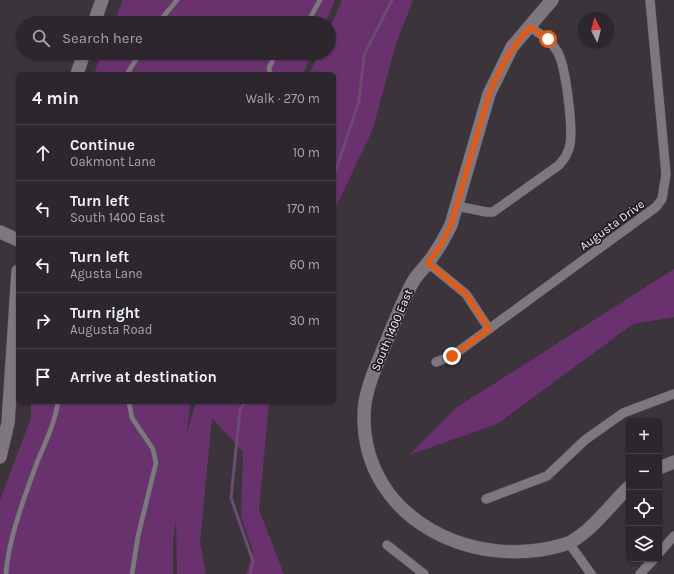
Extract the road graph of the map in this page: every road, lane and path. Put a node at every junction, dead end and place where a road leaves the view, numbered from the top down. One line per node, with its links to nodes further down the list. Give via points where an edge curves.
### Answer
1 (102, 0): 6 (street)
2 (177, 0): 7 (lane)
3 (320, 0): 8 (lane)
4 (552, 0): 9 (street, South 1400 East)
5 (650, 0): 21 (street, Augusta Drive, via 666,174 662,199 656,207)
6 (96, 16)
7 (164, 16)
8 (311, 16)
9 (530, 27): 16 (street, South 1400 East, via 512,47 489,94); 16 (street, via 548,39 557,50 563,64 571,130 567,156 559,165 493,212)
10 (82, 60): 13 (street)
11 (136, 60): 14 (lane)
12 (273, 60): 15 (lane)
13 (78, 72)
14 (128, 72)
15 (270, 72)
16 (457, 206): 19 (street, South 1400 East, via 442,243)
17 (0, 232): 18 (street)
18 (16, 239)
19 (428, 263): 21 (street, via 466,294); 32 (street, South 1400 East, via 407,292 372,376 366,397 366,437 371,461 379,479 405,518 424,534 465,554 504,559 528,557)
20 (16, 301): 26 (street, via 8,423)
21 (489, 329): 22 (street, Augusta Drive, via 452,356)
22 (436, 362)
23 (674, 394): 30 (street, via 623,413 585,440 546,476)
24 (57, 404): 36 (lane, via 10,545)
25 (129, 404): 37 (lane, via 132,418 153,449 156,463 138,536)
26 (0, 457)
27 (674, 462): 28 (street)
28 (662, 467)
29 (626, 490): 32 (street, South 1400 East, via 592,526)
30 (486, 499)
31 (674, 536): 34 (street)
32 (569, 543): 39 (street)
33 (387, 545): 38 (street)
34 (662, 550)
35 (651, 562): 40 (street)
36 (6, 574)
37 (132, 574)
38 (424, 574)
39 (591, 574)
40 (640, 574)

